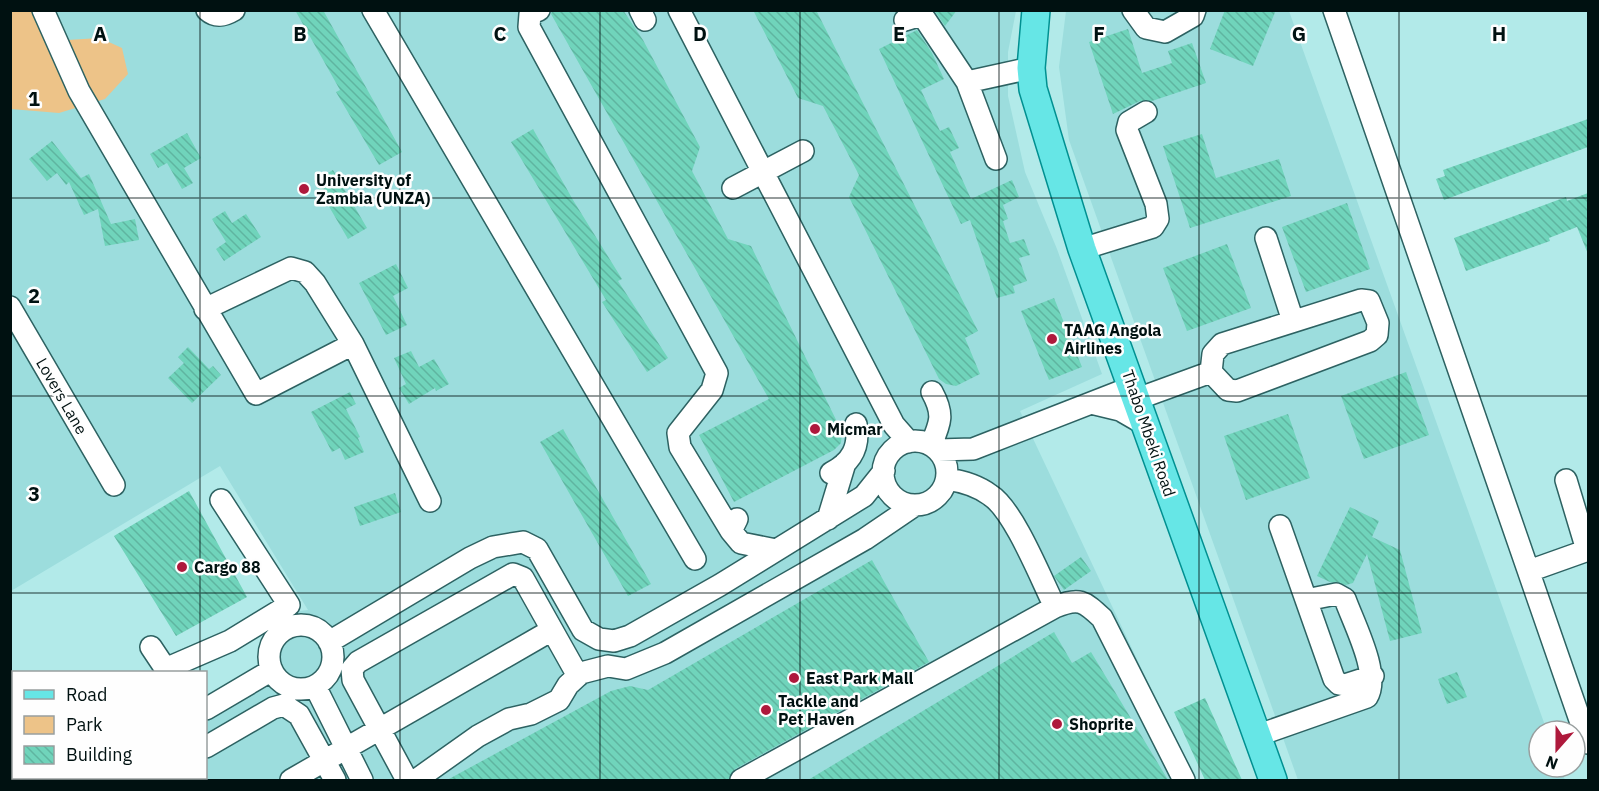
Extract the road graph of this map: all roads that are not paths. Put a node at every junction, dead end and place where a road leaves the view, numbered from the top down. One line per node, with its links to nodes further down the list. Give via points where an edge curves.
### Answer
1 (43, 10): 22 (street, via 79,91)
2 (207, 10): 3 (street, via 225,16)
3 (234, 10)
4 (373, 10): 47 (street)
5 (539, 10): 45 (street, via 530,14 529,27 717,374 712,390 678,433 680,447 734,525 741,543)
6 (679, 10): 17 (street)
7 (1036, 10): 12 (main road, Thabo Mbeki Road)
8 (1133, 10): 9 (street, via 1146,28 1165,32 1193,16)
9 (1195, 10)
10 (1334, 10): 48 (street)
11 (905, 20): 13 (street, via 918,16 925,19)
12 (1031, 68): 13 (street); 20 (main road, Thabo Mbeki Road, via 1033,89)
13 (968, 82): 16 (street)
14 (1146, 112): 20 (street, via 1129,122 1128,130 1158,219 1153,227)
15 (803, 151): 17 (street)
16 (996, 159)
17 (763, 172): 18 (street); 34 (street, via 894,425)
18 (733, 188)
19 (1266, 238): 23 (street)
20 (1082, 249): 25 (main road, Thabo Mbeki Road)
21 (10, 307): 37 (street, Lovers Lane)
22 (204, 309): 24 (street, via 291,268 305,272 315,283); 24 (street, via 256,394)
23 (1293, 321): 26 (street, via 1222,344 1213,354); 26 (street, via 1361,300 1369,301 1378,323 1377,335 1237,391 1228,390)
24 (353, 344): 41 (street)
25 (1123, 360): 28 (main road, Thabo Mbeki Road); 29 (street, via 1113,386)
26 (1212, 372): 28 (street)
27 (932, 392): 32 (street, via 941,410)
28 (1135, 393): 29 (street); 31 (main road, Thabo Mbeki Road)
29 (1091, 403): 31 (street, via 1120,410); 33 (street)
30 (856, 424): 43 (street, via 859,440 854,454 838,468)
31 (1146, 425): 62 (main road, Thabo Mbeki Road)
32 (934, 448): 33 (street); 34 (street, via 918,441); 35 (street, via 944,458)
33 (973, 449): 35 (street)
34 (895, 455): 38 (street); 39 (street)
35 (947, 476): 42 (street, via 935,498); 50 (street, via 990,495 1008,512)
36 (1566, 480): 46 (street)
37 (114, 485)
38 (890, 492): 39 (street); 42 (street, via 903,503)
39 (864, 496): 43 (street)
40 (220, 500): 51 (street, via 289,605)
41 (430, 501)
42 (915, 506): 58 (street, via 865,539 665,653 626,669 599,667)
43 (828, 519): 45 (street)
44 (1280, 526): 49 (street)
45 (776, 550): 53 (street, via 614,642 583,630 537,549 523,542 493,547)
46 (1588, 550): 48 (street)
47 (694, 560)
48 (1529, 571): 63 (street)
49 (1306, 600): 57 (street, via 1336,594 1345,600); 57 (street, via 1334,679 1346,685)
50 (1055, 607): 72 (street); 73 (street, via 1072,600 1087,604 1102,618)
51 (275, 626): 53 (street, via 308,626); 55 (street, via 269,655); 56 (street, via 200,654)
52 (552, 630): 58 (street); 61 (street); 61 (street, via 523,578 513,574 382,648 352,669 353,680)
53 (329, 642): 59 (street, via 333,664)
54 (151, 647): 56 (street)
55 (272, 670): 59 (street, via 287,686); 60 (street)
56 (173, 671)
57 (1373, 675): 62 (street, via 1367,697)
58 (578, 676): 71 (street, via 559,700 478,736)
59 (315, 686): 65 (street)
60 (207, 708)
61 (380, 730): 65 (street); 70 (street)
62 (1256, 736): 74 (main road, Thabo Mbeki Road)
63 (1588, 743)
64 (207, 746): 66 (street, via 284,705 299,715)
65 (346, 749): 66 (street); 69 (street)
66 (324, 762): 67 (street); 68 (street)
67 (291, 780)
68 (335, 780)
69 (362, 780)
70 (407, 780)
71 (416, 780)
72 (741, 780)
73 (1184, 780)
74 (1273, 780)

